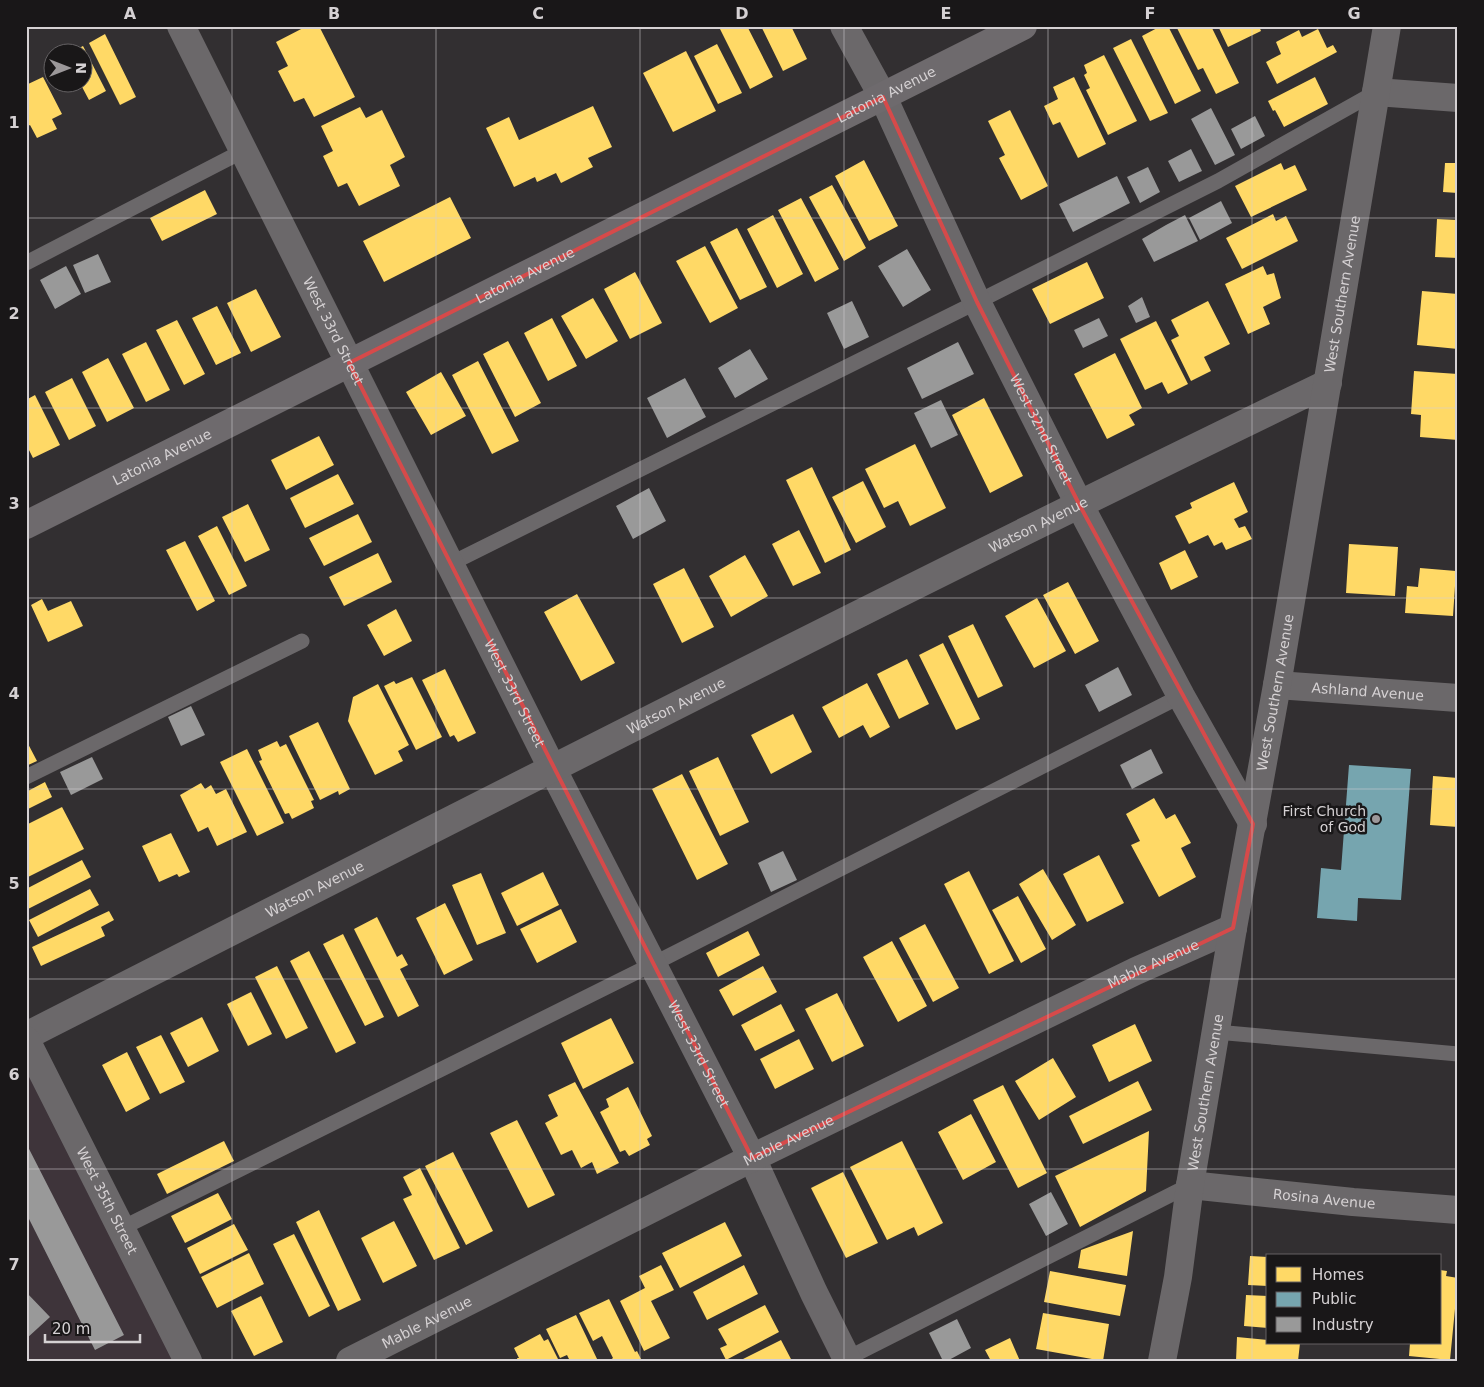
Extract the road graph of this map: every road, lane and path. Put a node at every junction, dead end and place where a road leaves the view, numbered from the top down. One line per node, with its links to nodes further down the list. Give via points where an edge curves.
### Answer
1 (181, 26): 8 (street, West 33rd Street)
2 (844, 26): 6 (street, West 32nd Street)
3 (1023, 26): 6 (street, Latonia Avenue)
4 (1387, 26): 5 (street, West Southern Avenue)
5 (1376, 92): 7 (street); 10 (lane, via 1218,180); 12 (street, West Southern Avenue)
6 (883, 97): 10 (street, West 32nd Street); 11 (street, Latonia Avenue)
7 (1458, 98)
8 (243, 152): 9 (lane); 11 (street, West 33rd Street)
9 (26, 264)
10 (977, 302): 13 (street, West 32nd Street); 15 (lane)
11 (349, 363): 14 (street, Latonia Avenue); 15 (street, West 33rd Street)
12 (1328, 383): 13 (street, Watson Avenue); 17 (street, West Southern Avenue)
13 (1079, 504): 18 (street, West 32nd Street); 20 (street, Watson Avenue)
14 (26, 525)
15 (450, 564): 20 (street, West 33rd Street)
16 (302, 641): 21 (lane)
17 (1277, 685): 19 (street, Ashland Avenue); 22 (street, West Southern Avenue)
18 (1181, 696): 22 (street, West 32nd Street); 24 (lane)
19 (1458, 698)
20 (552, 768): 24 (street, West 33rd Street); 26 (street, Watson Avenue)
21 (26, 777)
22 (1253, 824): 23 (street, West Southern Avenue)
23 (1233, 928): 25 (street, West Southern Avenue); 29 (street, Mable Avenue)
24 (653, 964): 29 (street, West 33rd Street); 32 (lane)
25 (1216, 1032): 28 (lane); 30 (street, West Southern Avenue)
26 (26, 1036)
27 (26, 1040): 32 (street, West 35th Street)
28 (1458, 1054)
29 (752, 1158): 33 (street, West 33rd Street); 35 (street, Mable Avenue)
30 (1190, 1185): 31 (street, Rosina Avenue); 33 (lane); 36 (street, West Southern Avenue, via 1178,1277)
31 (1458, 1210)
32 (122, 1228): 34 (street, West 35th Street)
33 (846, 1360)
34 (188, 1361)
35 (350, 1361)
36 (1162, 1361)

